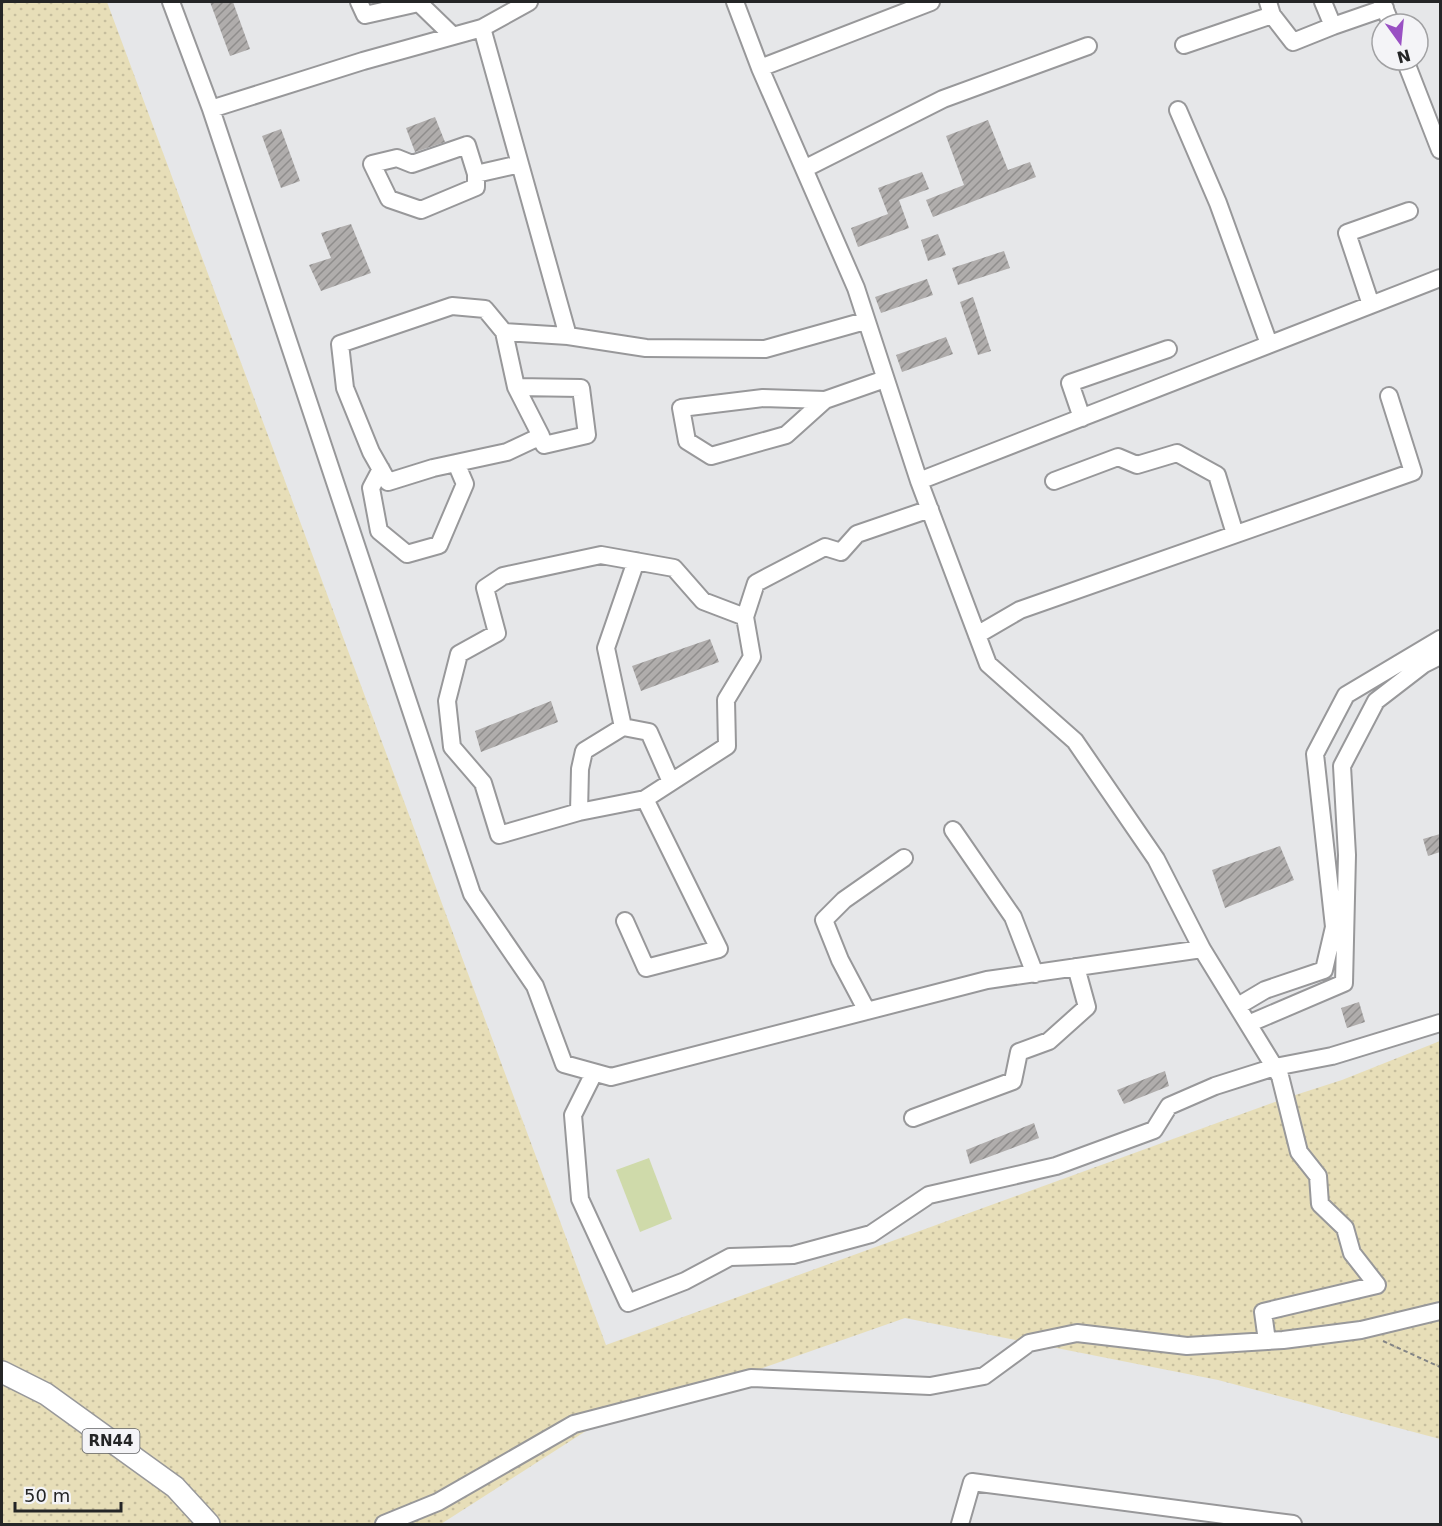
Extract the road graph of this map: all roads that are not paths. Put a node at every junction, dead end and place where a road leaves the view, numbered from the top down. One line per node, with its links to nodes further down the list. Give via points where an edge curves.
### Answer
1 (171, 2): 17 (street)
2 (359, 2): 3 (street, via 365,15)
3 (421, 2): 12 (street)
4 (529, 2): 11 (street)
5 (735, 2): 15 (street)
6 (931, 2): 15 (street)
7 (1323, 2): 10 (street)
8 (1384, 5): 10 (street)
9 (1270, 8): 10 (street, via 1293,42); 13 (street)
10 (1333, 26)
11 (482, 28): 12 (street); 20 (street)
12 (452, 35): 17 (street)
13 (1184, 45)
14 (1088, 46): 21 (street, via 943,99)
15 (760, 68): 21 (street)
16 (1410, 72): 19 (street)
17 (211, 109): 63 (street, via 472,894 535,986 564,1064)
18 (1178, 110): 29 (street, via 1218,203)
19 (1440, 150)
20 (520, 164): 22 (street); 28 (street)
21 (804, 169): 26 (street, via 856,288)
22 (476, 174): 22 (street, via 476,186 421,210 389,199 372,164 397,158 412,164 467,145)
23 (1408, 211): 25 (street, via 1347,233)
24 (1440, 278): 25 (street)
25 (1371, 305): 29 (street)
26 (865, 321): 28 (street, via 765,349 646,348); 31 (street)
27 (504, 332): 28 (street); 32 (street); 38 (street, via 485,309 452,306 340,344 345,388)
28 (568, 336)
29 (1269, 344): 35 (street)
30 (1168, 349): 35 (street, via 1070,383)
31 (885, 379): 34 (street); 39 (street)
32 (516, 387): 36 (street); 36 (street, via 581,388 587,435 544,446)
33 (1389, 396): 42 (street, via 1413,472)
34 (825, 400): 34 (street, via 763,398 681,408 687,441 711,456 786,435)
35 (1082, 418): 39 (street)
36 (541, 436): 37 (street, via 507,452)
37 (456, 463): 38 (street, via 388,482); 38 (street, via 465,484 439,545 407,554 379,531 371,488)
38 (381, 469)
39 (919, 481): 41 (street)
40 (1054, 481): 42 (street, via 1118,457 1137,465 1177,453 1217,475)
41 (930, 509): 44 (street, via 857,534 841,552 825,547 756,583); 45 (street)
42 (1235, 534): 45 (street, via 1020,610)
43 (636, 561): 44 (street, via 674,568 703,601); 48 (street, via 606,648); 51 (street, via 601,555 503,576 485,588 497,633 459,654 447,701 452,747 483,783 499,835)
44 (745, 617): 49 (street, via 753,657 726,700 727,746)
45 (977, 635): 55 (street, via 988,664 1075,741 1156,859)
46 (1440, 639): 58 (street, via 1346,695 1315,754 1334,927 1324,970 1265,990)
47 (1440, 656): 61 (street, via 1376,701 1342,766 1347,855 1344,983)
48 (623, 727): 49 (street, via 649,732); 51 (street, via 584,751)
49 (671, 782): 50 (street)
50 (645, 799): 51 (street); 54 (street, via 719,949 646,968)
51 (579, 812)
52 (953, 830): 57 (street, via 1013,917)
53 (904, 858): 59 (street, via 844,900 824,920)
54 (626, 921)
55 (1202, 949): 56 (street); 58 (street)
56 (1076, 968): 57 (street); 64 (street, via 1087,1007 1049,1041 1019,1052 1013,1081)
57 (1035, 974): 59 (street, via 987,981)
58 (1238, 1006): 61 (street)
59 (867, 1011): 63 (street, via 611,1077)
60 (1440, 1023): 62 (street, via 1332,1056)
61 (1248, 1024): 62 (street)
62 (1275, 1067): 63 (street, via 1169,1106 1154,1130 1056,1166 929,1195 871,1234 793,1255 730,1257 685,1281 628,1303 580,1199 573,1115); 66 (street, via 1299,1152 1318,1176 1320,1204 1345,1228 1352,1253 1377,1285 1263,1312)
63 (594, 1073)
64 (913, 1118)
65 (1440, 1311): 66 (street, via 1361,1330)
66 (1267, 1341): 70 (street, via 1187,1346 1077,1333 1029,1343 984,1376 930,1386 751,1378 574,1424 438,1502)
67 (2, 1372): 69 (main road, RN44, via 46,1394 175,1487)
68 (1248, 1521): 71 (street, via 972,1482); 72 (street)
69 (209, 1524)
70 (384, 1524)
71 (960, 1524)
72 (1293, 1524)

